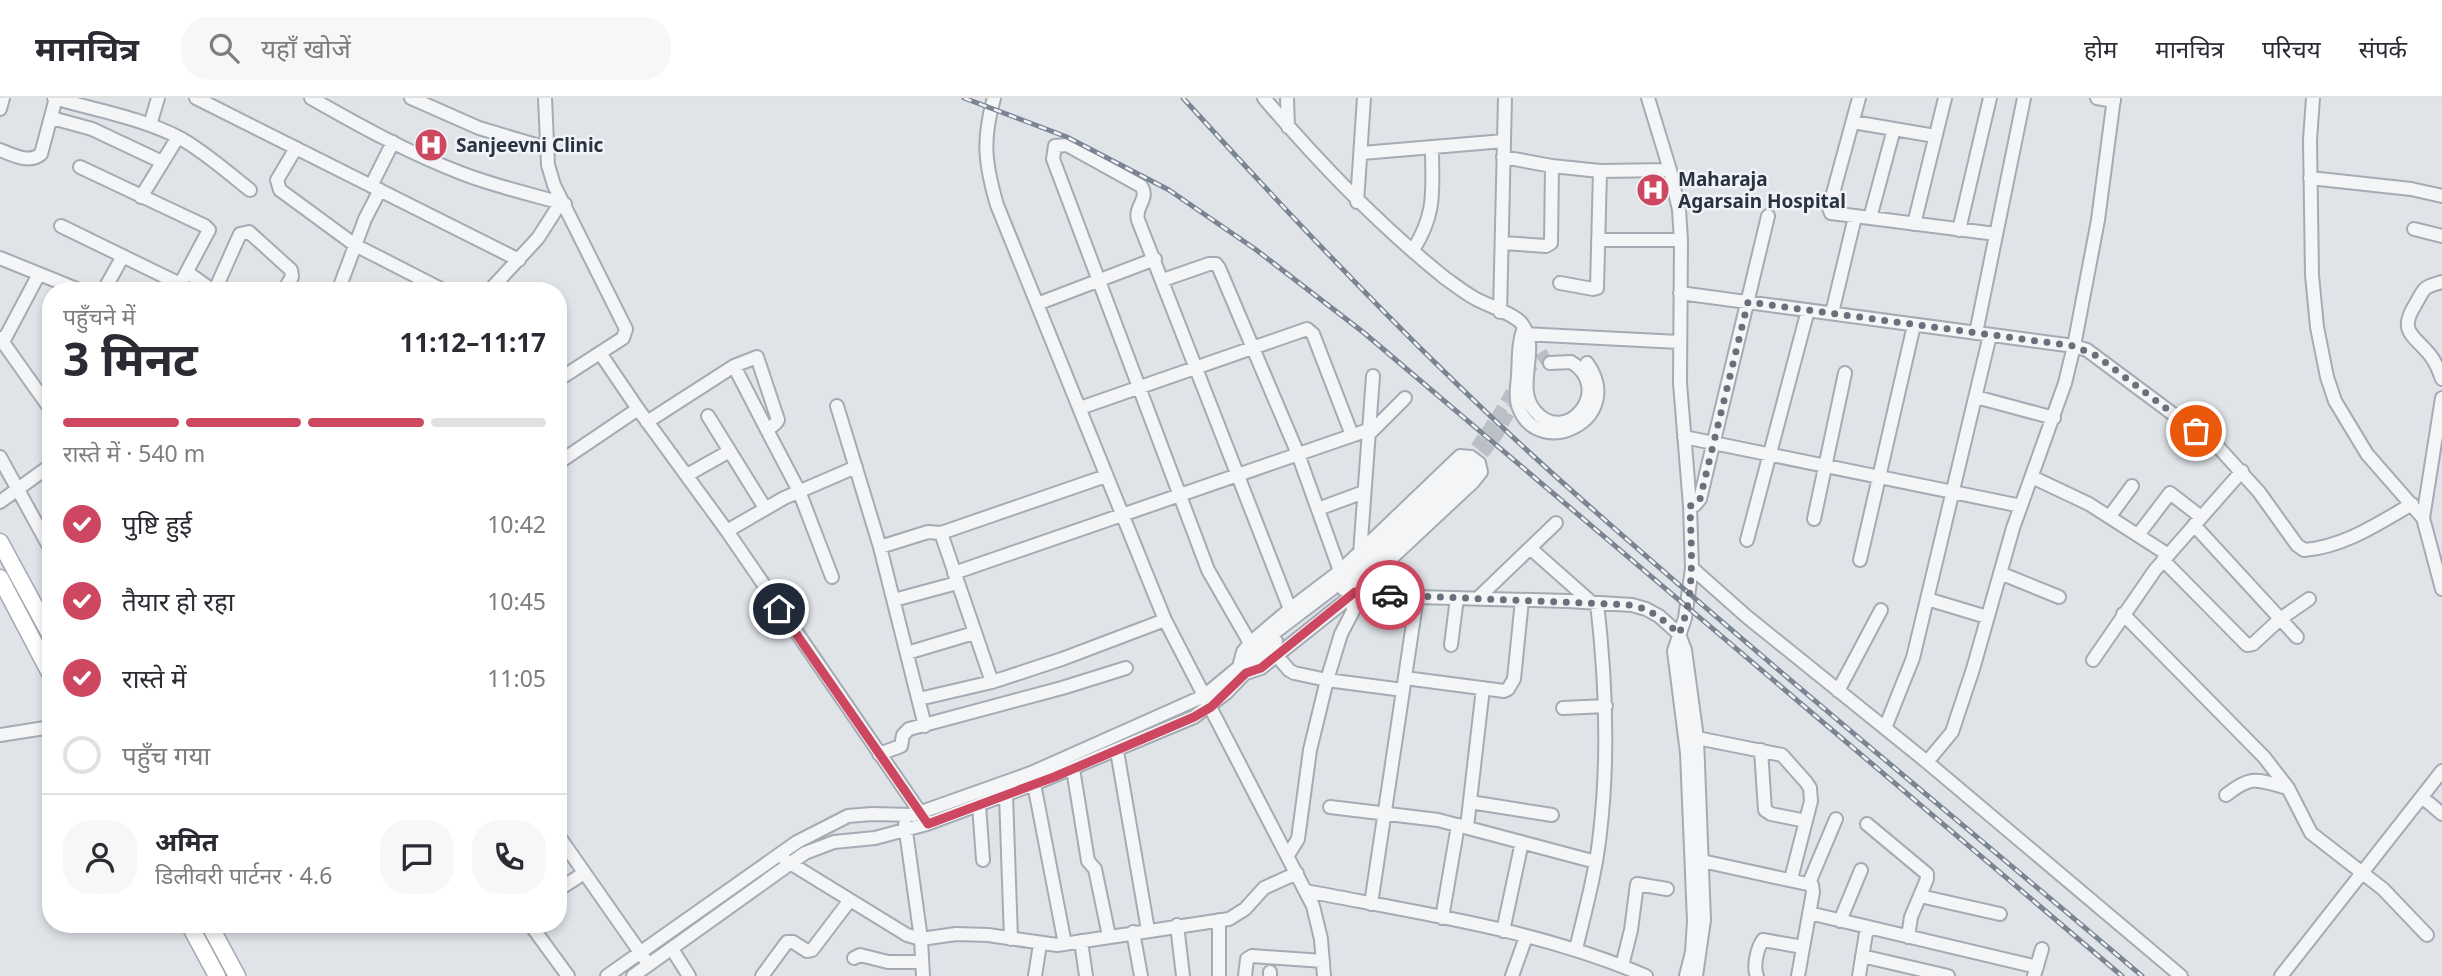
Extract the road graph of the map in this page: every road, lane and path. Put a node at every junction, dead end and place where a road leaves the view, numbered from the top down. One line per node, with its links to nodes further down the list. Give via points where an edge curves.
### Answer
1 (3, 98): 22 (street)
2 (55, 98): 23 (street); 24 (street)
3 (108, 98): 23 (street)
4 (158, 98): 26 (street)
5 (196, 98): 34 (street)
6 (311, 98): 32 (street)
7 (545, 98): 35 (street)
8 (994, 98): 87 (street, via 985,140 990,181)
9 (1264, 98): 27 (street)
10 (1287, 98): 27 (street)
11 (1364, 98): 37 (street)
12 (1505, 98): 31 (street)
13 (1648, 98): 42 (street)
14 (1859, 98): 25 (street)
15 (1945, 98): 29 (street)
16 (1990, 98): 57 (street)
17 (2024, 98): 58 (street)
18 (2098, 98): 21 (street)
19 (2313, 98): 44 (street)
20 (415, 99): 35 (street, via 479,128)
21 (2114, 100): 97 (street)
22 (0, 108)
23 (104, 112): 26 (street)
24 (51, 118): 36 (street, via 41,155 35,159); 39 (street, via 92,130)
25 (1853, 122): 28 (street); 52 (street, via 1829,211)
26 (150, 125): 30 (street)
27 (1288, 127): 49 (street)
28 (1894, 129): 29 (street); 53 (street)
29 (1935, 136): 54 (street)
30 (178, 137): 39 (street); 46 (street)
31 (1504, 141): 33 (street); 38 (street)
32 (393, 142): 45 (street); 50 (street, via 463,174)
33 (1432, 147): 37 (street); 64 (street, via 1431,209)
34 (296, 148): 45 (street); 63 (street, via 277,186)
35 (546, 148): 50 (street)
36 (0, 150)
37 (1362, 153): 49 (street)
38 (1503, 157): 40 (street); 62 (street)
39 (162, 162): 48 (street)
40 (1552, 166): 43 (street); 62 (street, via 1551,243)
41 (80, 167): 48 (street)
42 (1670, 170): 43 (street); 61 (street)
43 (1600, 171): 60 (street)
44 (2310, 178): 47 (street); 145 (street, via 2312,275 2327,377 2335,401 2367,454)
45 (376, 188): 63 (street); 68 (street)
46 (250, 190)
47 (2442, 196)
48 (141, 197): 69 (street, via 209,230)
49 (1357, 202): 64 (street)
50 (563, 203): 68 (street); 99 (street, via 626,329 623,338)
51 (1768, 216): 86 (street)
52 (1855, 216): 53 (street); 90 (street)
53 (1870, 219): 54 (street)
54 (1914, 224): 57 (street)
55 (61, 226): 65 (street)
56 (2414, 229): 59 (street)
57 (1959, 230): 58 (street)
58 (1996, 234): 93 (street)
59 (2442, 236)
60 (1598, 240): 61 (street); 84 (street, via 1597,288)
61 (1681, 240): 85 (street)
62 (1503, 243): 89 (street)
63 (355, 246): 80 (street); 81 (street)
64 (1413, 250): 89 (street, via 1473,298)
65 (123, 256): 74 (street); 75 (street)
66 (0, 258): 70 (street)
67 (1155, 259): 71 (street); 71 (street, via 1136,215 1145,194 1142,186 1060,144 1055,146 1054,159); 72 (street)
68 (519, 260): 82 (street)
69 (187, 272): 76 (street); 77 (street)
70 (39, 274): 73 (street); 95 (street)
71 (1099, 280): 87 (street); 107 (street)
72 (1163, 280): 98 (street, via 1216,264); 102 (street)
73 (59, 282)
74 (108, 282)
75 (169, 282)
76 (181, 282)
77 (201, 282)
78 (217, 282): 79 (street, via 244,232 291,270)
79 (289, 282)
80 (344, 282)
81 (427, 282)
82 (498, 282)
83 (2442, 282): 106 (street, via 2426,287 2411,311 2407,328 2435,361)
84 (1560, 283)
85 (1680, 293): 86 (street); 96 (street)
86 (1748, 302): 88 (street); 122 (street)
87 (1037, 304): 113 (street)
88 (1808, 310): 90 (street); 125 (street)
89 (1500, 312): 92 (street, via 1520,321)
90 (1832, 313): 91 (street)
91 (1914, 325): 93 (street); 136 (street)
92 (1524, 332): 96 (street); 100 (street, via 1519,408 1532,425 1566,432 1588,419 1597,383 1586,362 1573,355)
93 (1976, 333): 94 (street)
94 (1990, 335): 97 (street); 108 (street)
95 (1, 340): 109 (street)
96 (1679, 342): 121 (street)
97 (2074, 346): 116 (street); 131 (street, via 2097,356 2220,449)
98 (1253, 347): 102 (street); 120 (street, via 1310,330); 124 (street)
99 (600, 353): 104 (street); 114 (street)
100 (1550, 358)
101 (734, 366): 117 (street); 118 (street); 118 (street, via 753,358 760,360 778,420)
102 (1196, 367): 107 (street); 134 (street)
103 (1845, 373): 129 (street)
104 (567, 374)
105 (1373, 376): 119 (street)
106 (2442, 379)
107 (1140, 387): 113 (street); 143 (street)
108 (1976, 397): 116 (street); 142 (street)
109 (42, 398)
110 (1405, 398): 119 (street)
111 (2442, 398): 152 (street)
112 (837, 406): 130 (street)
113 (1080, 408): 135 (street)
114 (638, 409): 117 (street); 127 (street)
115 (708, 416): 123 (street)
116 (2054, 418): 137 (street)
117 (648, 422): 133 (street)
118 (767, 430): 140 (street)
119 (1370, 431): 120 (street); 141 (street)
120 (1352, 435): 124 (street)
121 (1684, 437): 122 (street); 146 (street)
122 (1714, 443): 125 (street); 146 (street, via 1700,499)
123 (728, 452): 133 (street); 148 (street)
124 (1298, 454): 134 (street); 149 (street)
125 (1770, 454): 129 (street); 160 (street)
126 (0, 457): 139 (street)
127 (567, 458)
128 (1467, 466): 201 (street, via 1343,589)
129 (1825, 466): 136 (street); 153 (street)
130 (856, 467): 140 (street); 162 (street)
131 (2242, 471): 145 (street, via 2304,550 2360,534); 154 (street)
132 (42, 472): 139 (street)
133 (687, 475): 157 (street)
134 (1237, 475): 143 (street); 184 (street)
135 (1106, 476): 150 (street); 158 (street)
136 (1879, 477): 142 (street); 166 (street)
137 (2032, 477): 147 (street); 151 (street)
138 (2132, 486): 151 (street)
139 (18, 489): 144 (street); 155 (street)
140 (799, 491): 148 (street); 170 (street)
141 (1364, 492): 149 (street); 164 (street)
142 (1954, 492): 147 (street); 179 (street)
143 (1181, 494): 150 (street); 194 (street, via 1208,570)
144 (0, 502)
145 (2412, 504): 152 (street)
146 (1690, 506): 167 (street)
147 (2021, 506): 169 (street)
148 (765, 508): 157 (street)
149 (1318, 509): 168 (street)
150 (1122, 515): 172 (street); 190 (street)
151 (2110, 516): 159 (street)
152 (2423, 518): 173 (street)
153 (1814, 519)
154 (2198, 521): 159 (street, via 2170,493); 165 (street); 189 (street)
155 (42, 523)
156 (1556, 523): 163 (street)
157 (727, 531): 218 (street)
158 (941, 533): 162 (street, via 928,532); 172 (street)
159 (2138, 535): 165 (street)
160 (1747, 540)
161 (0, 542): 188 (main road)
162 (880, 547): 181 (street)
163 (1530, 548): 178 (street); 183 (street)
164 (1360, 554): 168 (street); 174 (street, via 1455,460 1465,456 1479,463 1477,478)
165 (2165, 557): 186 (street); 189 (street, via 2247,645)
166 (1860, 560)
167 (1692, 568): 192 (street); 206 (street)
168 (1340, 571): 184 (street)
169 (2000, 573): 176 (street); 187 (street)
170 (832, 577)
171 (0, 578): 198 (main road)
172 (955, 578): 181 (street); 191 (street)
173 (2442, 589)
174 (1353, 595): 175 (street); 197 (street); 202 (street, via 1353,611)
175 (1417, 597): 177 (street); 204 (street)
176 (2059, 597)
177 (1457, 598): 178 (street); 195 (street)
178 (1477, 599): 182 (street)
179 (1927, 599): 187 (street); 213 (street, via 1913,658)
180 (2309, 599): 189 (street)
181 (894, 600): 196 (street)
182 (1522, 600): 183 (street); 205 (street, via 1511,686 1504,691)
183 (1594, 603): 192 (street, via 1646,608); 209 (street)
184 (1290, 609): 194 (street)
185 (1881, 610): 206 (street)
186 (2123, 614): 199 (street); 223 (street, via 2264,757)
187 (1987, 617): 219 (street, via 1952,732)
188 (42, 619)
189 (2280, 619): 193 (street)
190 (1165, 620): 203 (street); 208 (street)
191 (974, 633): 196 (street); 203 (street)
192 (1679, 634): 215 (street); 312 (street, via 1674,651 1687,753 1694,921)
193 (2297, 637)
194 (1250, 643): 201 (street, via 1243,652)
195 (1451, 645)
196 (907, 653): 207 (street)
197 (1276, 655): 201 (street, via 1261,668); 202 (street, via 1289,670)
198 (42, 658)
199 (2092, 660)
200 (1126, 668): 211 (street)
201 (1242, 670): 208 (street)
202 (1327, 680): 204 (street); 243 (street, via 1310,750 1298,839)
203 (992, 682): 207 (street)
204 (1404, 684): 205 (street); 232 (street)
205 (1483, 688): 227 (street)
206 (1838, 691): 213 (street)
207 (919, 699): 211 (street)
208 (1207, 701): 217 (street, via 1194,717); 230 (street, via 1031,773); 243 (street)
209 (1606, 706): 210 (street); 247 (street)
210 (1563, 708)
211 (925, 726): 218 (street, via 905,731 901,746)
212 (42, 728): 214 (street)
213 (1885, 728): 219 (street)
214 (0, 735)
215 (1696, 738): 216 (street); 246 (street)
216 (1761, 750): 236 (street, via 1782,755 1806,782 1811,794); 236 (street, via 1765,810)
217 (1117, 751): 220 (street); 268 (street)
218 (879, 754): 230 (street)
219 (1927, 762): 318 (street)
220 (1073, 769): 222 (street); 275 (street, via 1088,861 1096,869)
221 (2442, 771): 226 (street)
222 (1034, 784): 224 (street); 282 (street)
223 (2288, 788): 225 (street, via 2253,780); 252 (street, via 2311,833)
224 (1006, 795): 228 (street); 279 (street)
225 (2226, 796)
226 (2422, 797): 233 (street); 252 (street)
227 (1470, 802): 234 (street); 239 (street)
228 (979, 805): 237 (street); 245 (street)
229 (1329, 807): 232 (street)
230 (920, 812): 231 (street); 237 (street)
231 (904, 814): 240 (street); 244 (street, via 848,816)
232 (1384, 814): 239 (street); 260 (street)
233 (2442, 814)
234 (1552, 816)
235 (1836, 819): 254 (street)
236 (1807, 821): 253 (street)
237 (928, 824): 240 (street)
238 (1867, 824): 258 (street, via 1927,874)
239 (1462, 826): 241 (street); 263 (street)
240 (906, 830): 248 (street, via 834,842); 278 (street)
241 (1522, 842): 247 (street); 269 (street)
242 (567, 848): 250 (street)
243 (1288, 855): 251 (street)
244 (779, 856): 248 (street); 287 (street)
245 (983, 860)
246 (1702, 861): 253 (street); 313 (street, via 1704,920)
247 (1596, 862): 285 (street)
248 (791, 863): 259 (street); 284 (street)
249 (1861, 870): 265 (street)
250 (584, 873): 255 (street); 287 (street)
251 (1297, 873): 257 (street); 264 (street, via 1264,888 1237,915)
252 (2363, 873): 274 (street); 319 (street)
253 (1791, 879): 254 (street)
254 (1809, 883): 261 (street, via 1813,892)
255 (567, 884)
256 (1667, 889): 293 (street, via 1637,884)
257 (1306, 891): 260 (street); 290 (street, via 1318,921)
258 (1920, 896): 262 (street); 277 (street)
259 (850, 900): 278 (street); 301 (street, via 812,950 787,942)
260 (1371, 904): 263 (street)
261 (1809, 914): 265 (street); 283 (street)
262 (2000, 914)
263 (1442, 918): 269 (street)
264 (1219, 920): 266 (street); 307 (street)
265 (1840, 921): 267 (street)
266 (1177, 925): 268 (street); 306 (street)
267 (1867, 927): 277 (street); 288 (street)
268 (1148, 930): 270 (street)
269 (1503, 931): 276 (street)
270 (1133, 932): 275 (street); 305 (street)
271 (194, 933): 295 (main road)
272 (214, 933): 296 (main road)
273 (537, 933): 297 (street)
274 (2427, 935)
275 (1109, 936): 280 (street)
276 (1525, 937): 285 (street); 310 (street)
277 (1908, 937): 294 (street)
278 (921, 939): 279 (street, via 971,933); 291 (street)
279 (1011, 939): 281 (street)
280 (1081, 941): 282 (street); 304 (street)
281 (1040, 944): 282 (street); 303 (street)
282 (1065, 944)
283 (1803, 947): 314 (street, via 1763,940); 315 (street)
284 (671, 949): 292 (street); 300 (street)
285 (1576, 949): 293 (street)
286 (2042, 949): 294 (street)
287 (640, 953): 292 (street); 298 (street)
288 (1862, 956): 316 (street); 317 (street)
289 (854, 958): 291 (street)
290 (1323, 961): 308 (street, via 1252,956 1247,959); 309 (street)
291 (922, 962): 302 (street)
292 (649, 965): 299 (street)
293 (1622, 966): 311 (street)
294 (2036, 971)
295 (217, 976)
296 (237, 976)
297 (568, 976)
298 (607, 976)
299 (633, 976)
300 (689, 976)
301 (762, 976)
302 (923, 976)
303 (1035, 976)
304 (1086, 976)
305 (1142, 976)
306 (1182, 976)
307 (1219, 976)
308 (1245, 976)
309 (1324, 976)
310 (1512, 976)
311 (1646, 976)
312 (1686, 976)
313 (1696, 976)
314 (1757, 976)
315 (1798, 976)
316 (1859, 976)
317 (1948, 976)
318 (2181, 976)
319 (2281, 976)

